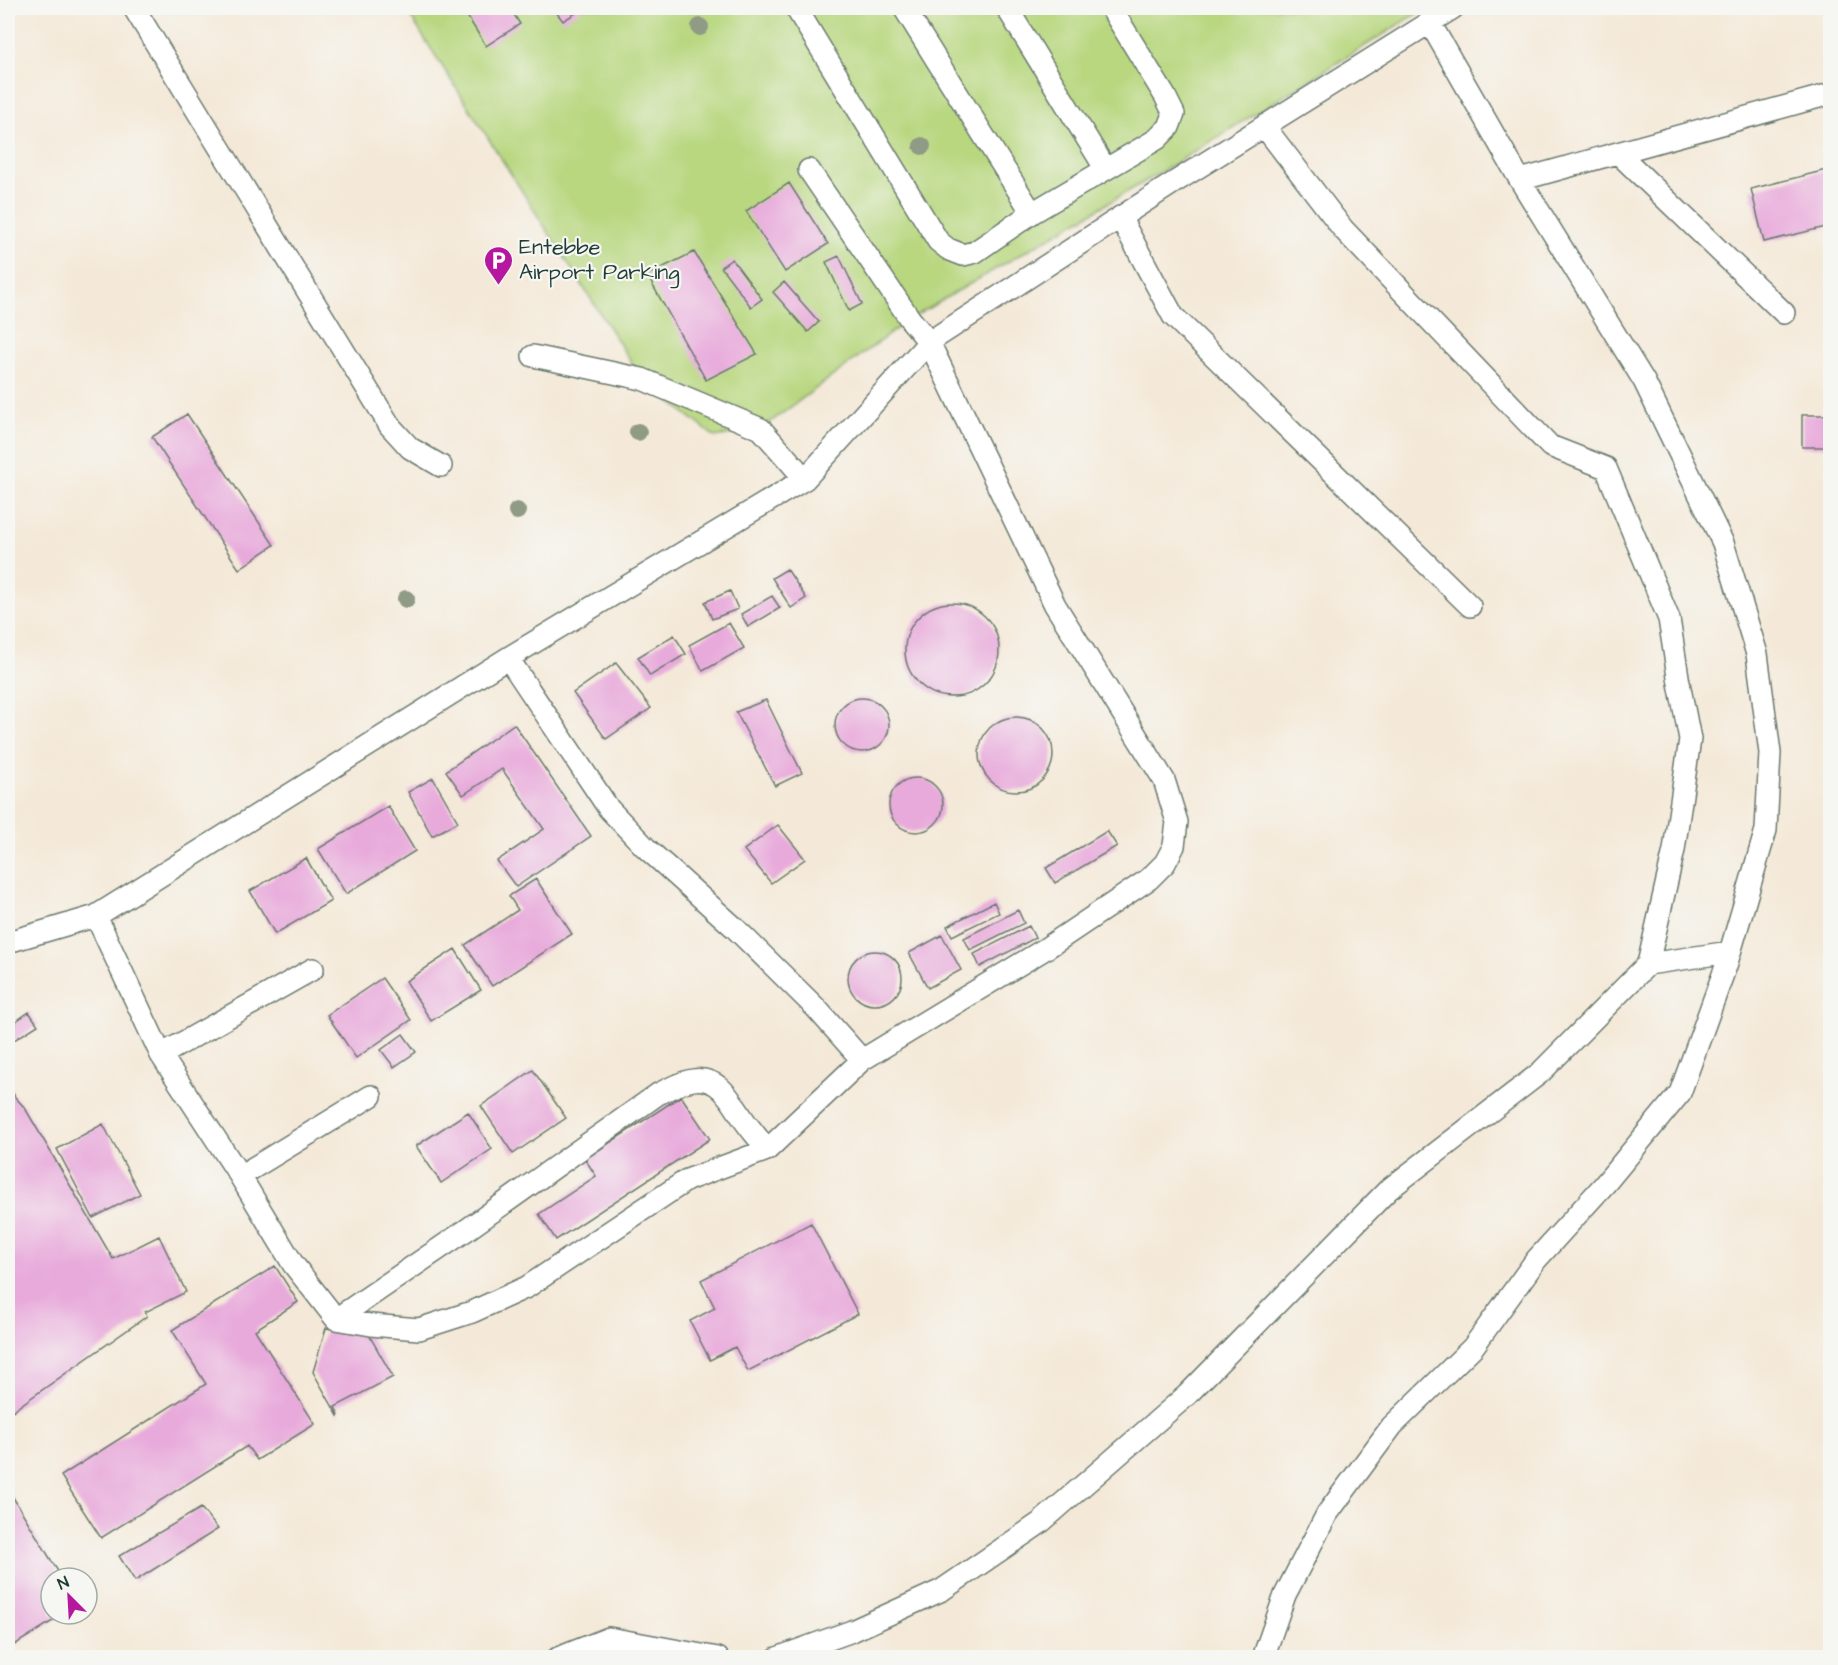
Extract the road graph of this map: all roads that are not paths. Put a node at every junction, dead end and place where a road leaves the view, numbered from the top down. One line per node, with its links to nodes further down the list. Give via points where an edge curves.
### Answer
1 (134, 8): 19 (lane, via 390,426 410,448)
2 (796, 8): 14 (lane, via 938,241 963,255 975,252)
3 (904, 8): 14 (lane)
4 (1007, 8): 11 (lane)
5 (1111, 8): 11 (lane, via 1174,114 1169,127 1157,139)
6 (1453, 8): 7 (lane)
7 (1430, 23): 9 (lane); 13 (lane)
8 (1830, 94): 10 (lane)
9 (1264, 126): 15 (lane); 26 (lane, via 1343,230 1550,446 1606,468 1669,619 1690,739 1674,850)
10 (1618, 153): 13 (lane); 16 (lane)
11 (1105, 168): 14 (lane)
12 (809, 170): 17 (lane)
13 (1520, 180): 25 (lane, via 1649,391 1723,543 1757,654 1770,753 1766,830)
14 (1032, 213)
15 (1120, 217): 17 (lane); 21 (lane, via 1173,316)
16 (1784, 312)
17 (928, 342): 20 (lane); 29 (lane, via 1054,605 1164,780 1177,822 1174,846 1165,863 1149,879 1045,949)
18 (533, 356): 20 (lane, via 642,379 761,429)
19 (441, 466)
20 (805, 479): 22 (lane)
21 (1470, 606)
22 (508, 658): 23 (lane); 29 (lane, via 609,809 816,1008)
23 (96, 916): 24 (lane); 28 (lane)
24 (8, 942)
25 (1730, 952): 26 (lane); 37 (lane, via 1680,1092 1536,1260 1473,1347 1392,1426 1327,1514 1285,1595)
26 (1648, 964): 36 (lane, via 1540,1073 1388,1190 1187,1395 1040,1523 942,1590 852,1631)
27 (312, 969): 28 (lane)
28 (161, 1055): 32 (lane)
29 (862, 1060): 31 (lane)
30 (371, 1096): 32 (lane)
31 (767, 1150): 33 (lane, via 687,1180 527,1287 472,1311 419,1329); 33 (lane, via 721,1088 705,1080 680,1083 658,1094)
32 (240, 1176): 33 (lane, via 293,1264)
33 (336, 1319)
34 (558, 1658): 35 (lane, via 609,1638)
35 (718, 1658)
36 (777, 1658)
37 (1263, 1658)

